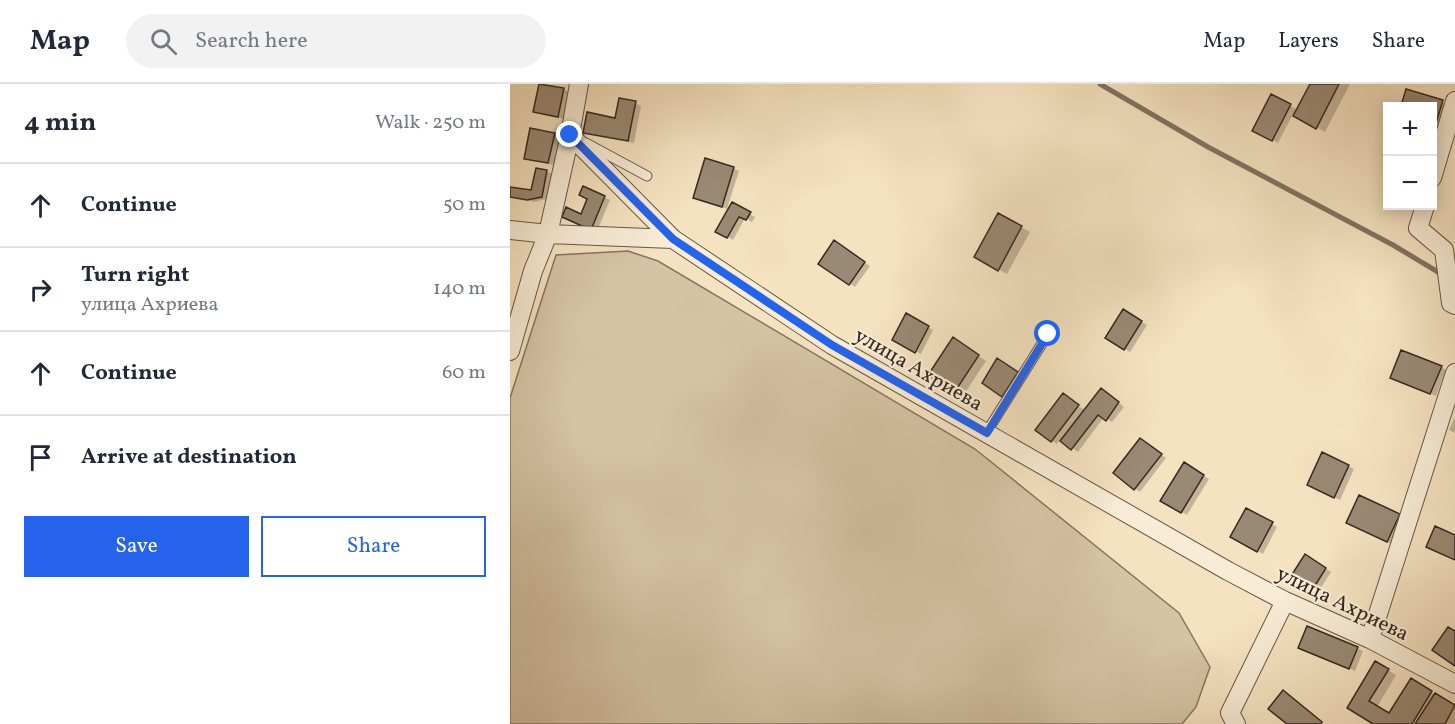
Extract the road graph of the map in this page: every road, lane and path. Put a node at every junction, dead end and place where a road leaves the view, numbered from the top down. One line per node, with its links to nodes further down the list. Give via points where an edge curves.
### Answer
1 (579, 84): 3 (street)
2 (1455, 101): 4 (street)
3 (570, 135): 5 (lane); 8 (street); 9 (street, улица Ахриева)
4 (1437, 161)
5 (647, 176)
6 (1424, 210): 10 (street, via 1418,228 1444,250 1451,303)
7 (510, 230): 8 (street)
8 (548, 234): 9 (street); 12 (street)
9 (673, 239): 14 (street, улица Ахриева, via 832,345)
10 (1455, 305)
11 (1048, 334): 14 (lane)
12 (510, 351)
13 (1455, 373): 16 (street)
14 (987, 433): 15 (street, улица Ахриева)
15 (1285, 601): 16 (street, улица Ахриева); 18 (street)
16 (1370, 639): 17 (street, улица Ахриева)
17 (1455, 684)
18 (1230, 720)

